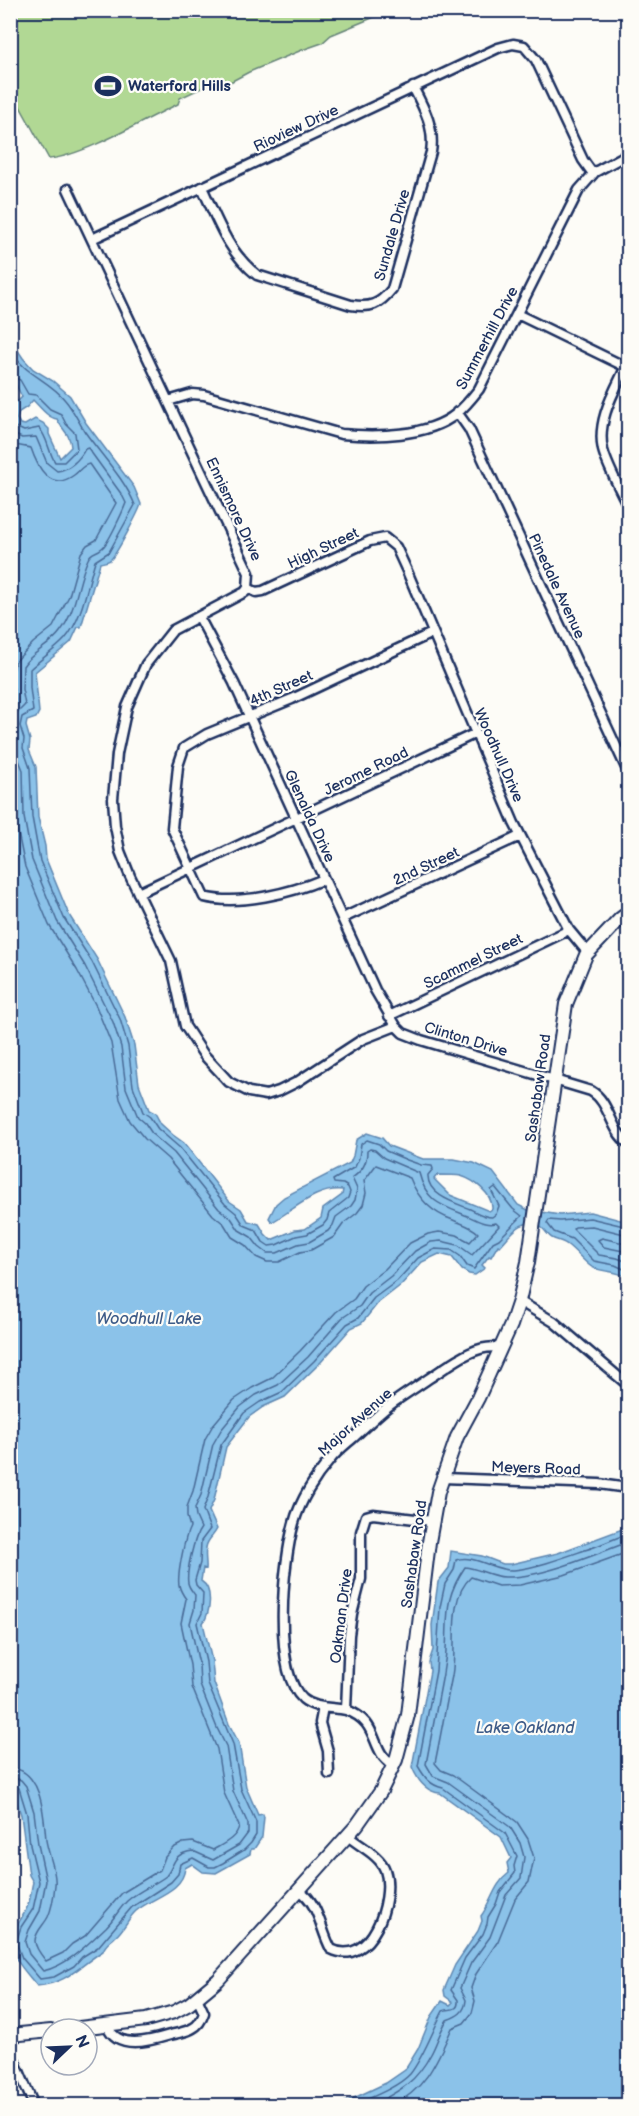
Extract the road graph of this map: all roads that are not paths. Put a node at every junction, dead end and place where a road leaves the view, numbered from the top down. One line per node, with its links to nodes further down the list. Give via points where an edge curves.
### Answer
1 (413, 87): 3 (street, Rioview Drive, via 498,48 525,46 536,60); 4 (street, Rioview Drive); 4 (street, Sundale Drive, via 432,133 431,152 392,289 377,303 366,308 351,305 257,275 226,241)
2 (628, 154): 3 (street, Summerhill Drive)
3 (593, 174): 7 (street, Summerhill Drive, via 579,190)
4 (202, 187): 6 (street, Rioview Drive)
5 (68, 189): 6 (street, Ennismore Drive)
6 (92, 239): 9 (street, Ennismore Drive)
7 (517, 314): 8 (street); 10 (street, Summerhill Drive, via 479,389)
8 (628, 366): 11 (street, via 605,411 603,451)
9 (168, 401): 10 (street, Summerhill Drive, via 204,395 341,434 364,436 429,428); 13 (street, Ennismore Drive, via 249,573)
10 (457, 412): 18 (street, Pinedale Avenue, via 469,429)
11 (628, 506)
12 (401, 559): 13 (street, High Street, via 393,543 385,538 370,541 263,591); 15 (street, Woodhull Drive)
13 (248, 588): 14 (street)
14 (199, 617): 16 (street, Glenalda Drive); 23 (street, via 173,630 160,644 146,664 127,707 113,799 120,851)
15 (432, 633): 16 (street, 4th Street); 17 (street, Woodhull Drive)
16 (249, 717): 19 (street, Glenalda Drive); 21 (street, 4th Street, via 184,748 178,766 172,828)
17 (474, 734): 19 (street, Jerome Road); 20 (street, Woodhull Drive)
18 (628, 769)
19 (296, 820): 21 (street, Jerome Road); 22 (street, Glenalda Drive)
20 (520, 836): 25 (street, 2nd Street); 26 (street, Woodhull Drive)
21 (190, 867): 22 (street, via 204,897 217,900 251,898); 23 (street, Jerome Road)
22 (324, 879): 25 (street, Glenalda Drive)
23 (138, 892): 29 (street, via 171,961 185,1026 229,1082 249,1092 266,1095 279,1091 363,1039)
24 (628, 913): 27 (street, Sashabaw Road)
25 (343, 918): 28 (street, Glenalda Drive)
26 (569, 930): 27 (street, Woodhull Drive); 28 (street, Scammel Street)
27 (588, 953): 30 (street, Sashabaw Road, via 566,1004)
28 (389, 1016): 29 (street, Glenalda Drive)
29 (396, 1026): 30 (street, Clinton Drive, via 421,1041)
30 (554, 1081): 31 (street, Clinton Drive, via 599,1096); 32 (street, Sashabaw Road)
31 (628, 1143)
32 (519, 1301): 33 (street, Sashabaw Road); 34 (street, via 554,1323)
33 (500, 1348): 35 (street, Sashabaw Road, via 457,1437); 38 (street, Major Avenue, via 482,1347 389,1405 330,1459 303,1500 294,1521 284,1582 285,1661 299,1695)
34 (628, 1385)
35 (443, 1478): 36 (street, Meyers Road); 37 (street, Sashabaw Road)
36 (628, 1488)
37 (432, 1521): 39 (street, Oakman Drive, via 366,1516 361,1532 361,1579 352,1614); 40 (street, Sashabaw Road, via 408,1715)
38 (323, 1707): 39 (street, Major Avenue); 41 (street, via 320,1723 328,1751)
39 (346, 1710): 40 (street, via 359,1714 367,1723 384,1759)
40 (393, 1766): 42 (street, Sashabaw Road, via 381,1791)
41 (329, 1774)
42 (348, 1836): 43 (street, Sashabaw Road); 43 (street, via 379,1860 388,1880 383,1912 368,1942 355,1950 331,1949 314,1906)
43 (299, 1890): 44 (street, Sashabaw Road)
44 (197, 1998): 45 (street, Sashabaw Road, via 162,2016); 45 (street, via 204,2013 189,2030 136,2042 115,2037)
45 (107, 2025): 46 (street, Sashabaw Road)
46 (99, 2026)
47 (39, 2032): 48 (street)
48 (10, 2035)
49 (10, 2050): 50 (street)
50 (34, 2106)

